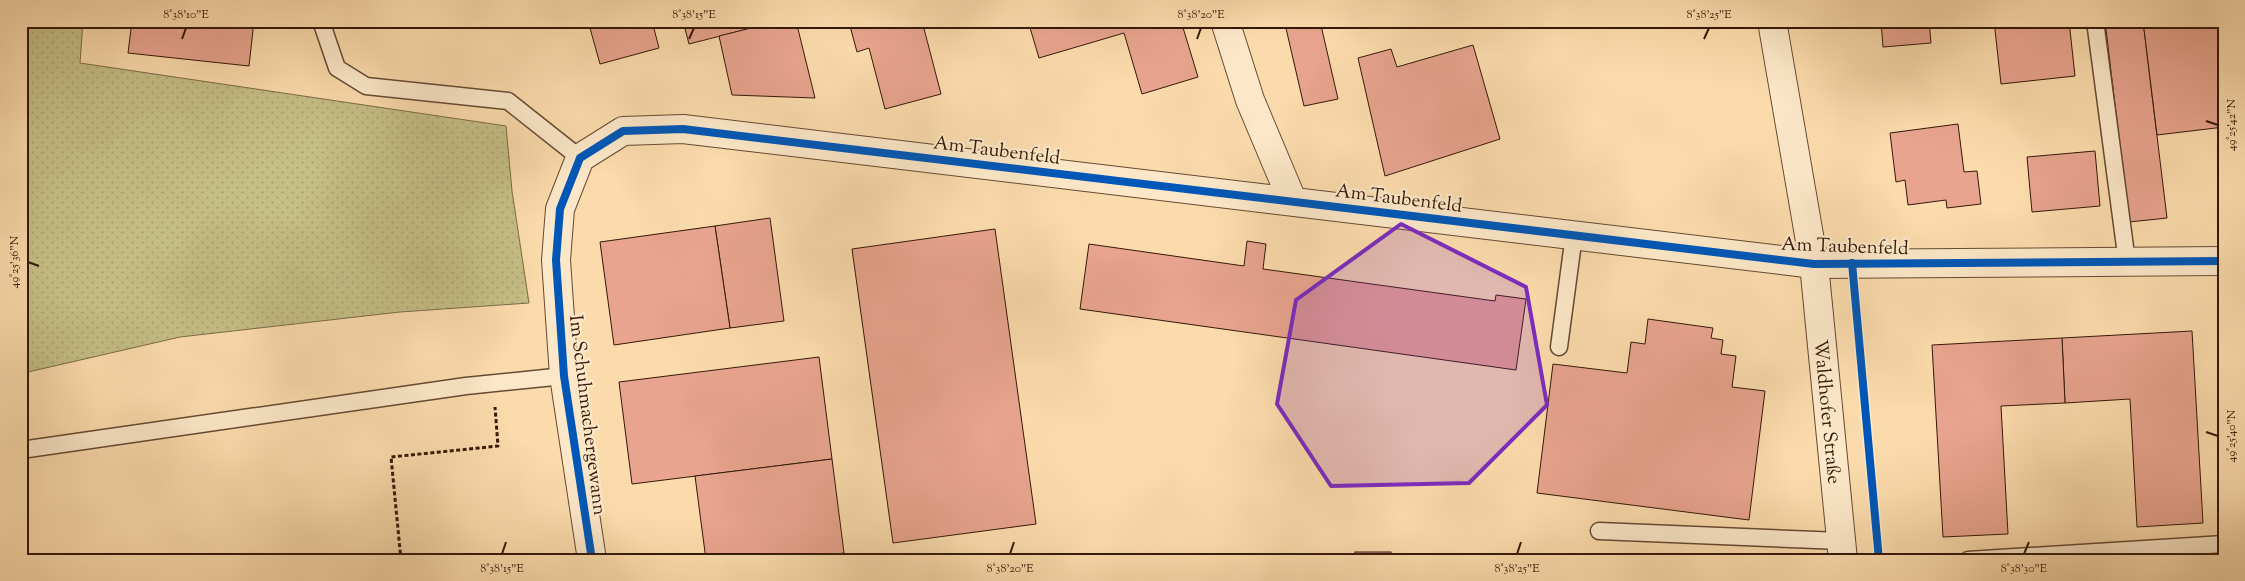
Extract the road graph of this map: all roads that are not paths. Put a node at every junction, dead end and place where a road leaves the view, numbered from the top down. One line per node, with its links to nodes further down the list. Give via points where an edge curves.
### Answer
1 (321, 21): 5 (lane, via 336,68 366,86 508,101)
2 (1225, 21): 6 (street, via 1250,100)
3 (1772, 21): 10 (street, Am Taubenfeld)
4 (2095, 21): 9 (lane)
5 (580, 158): 6 (street, Am Taubenfeld, via 623,131 683,129); 12 (street, Im Schuhmachergewann, via 560,209 556,260)
6 (1292, 200): 7 (street, Am Taubenfeld)
7 (1574, 234): 10 (street, Am Taubenfeld); 11 (lane)
8 (2224, 261): 9 (street, Am Taubenfeld)
9 (2127, 262): 10 (street, Am Taubenfeld)
10 (1814, 264): 16 (street, Waldhofer Straße)
11 (1559, 347)
12 (564, 376): 13 (lane); 17 (street, Im Schuhmachergewann)
13 (21, 450)
14 (1599, 531): 16 (lane)
15 (2224, 544): 18 (lane)
16 (1842, 550)
17 (592, 560)
18 (1968, 560)

